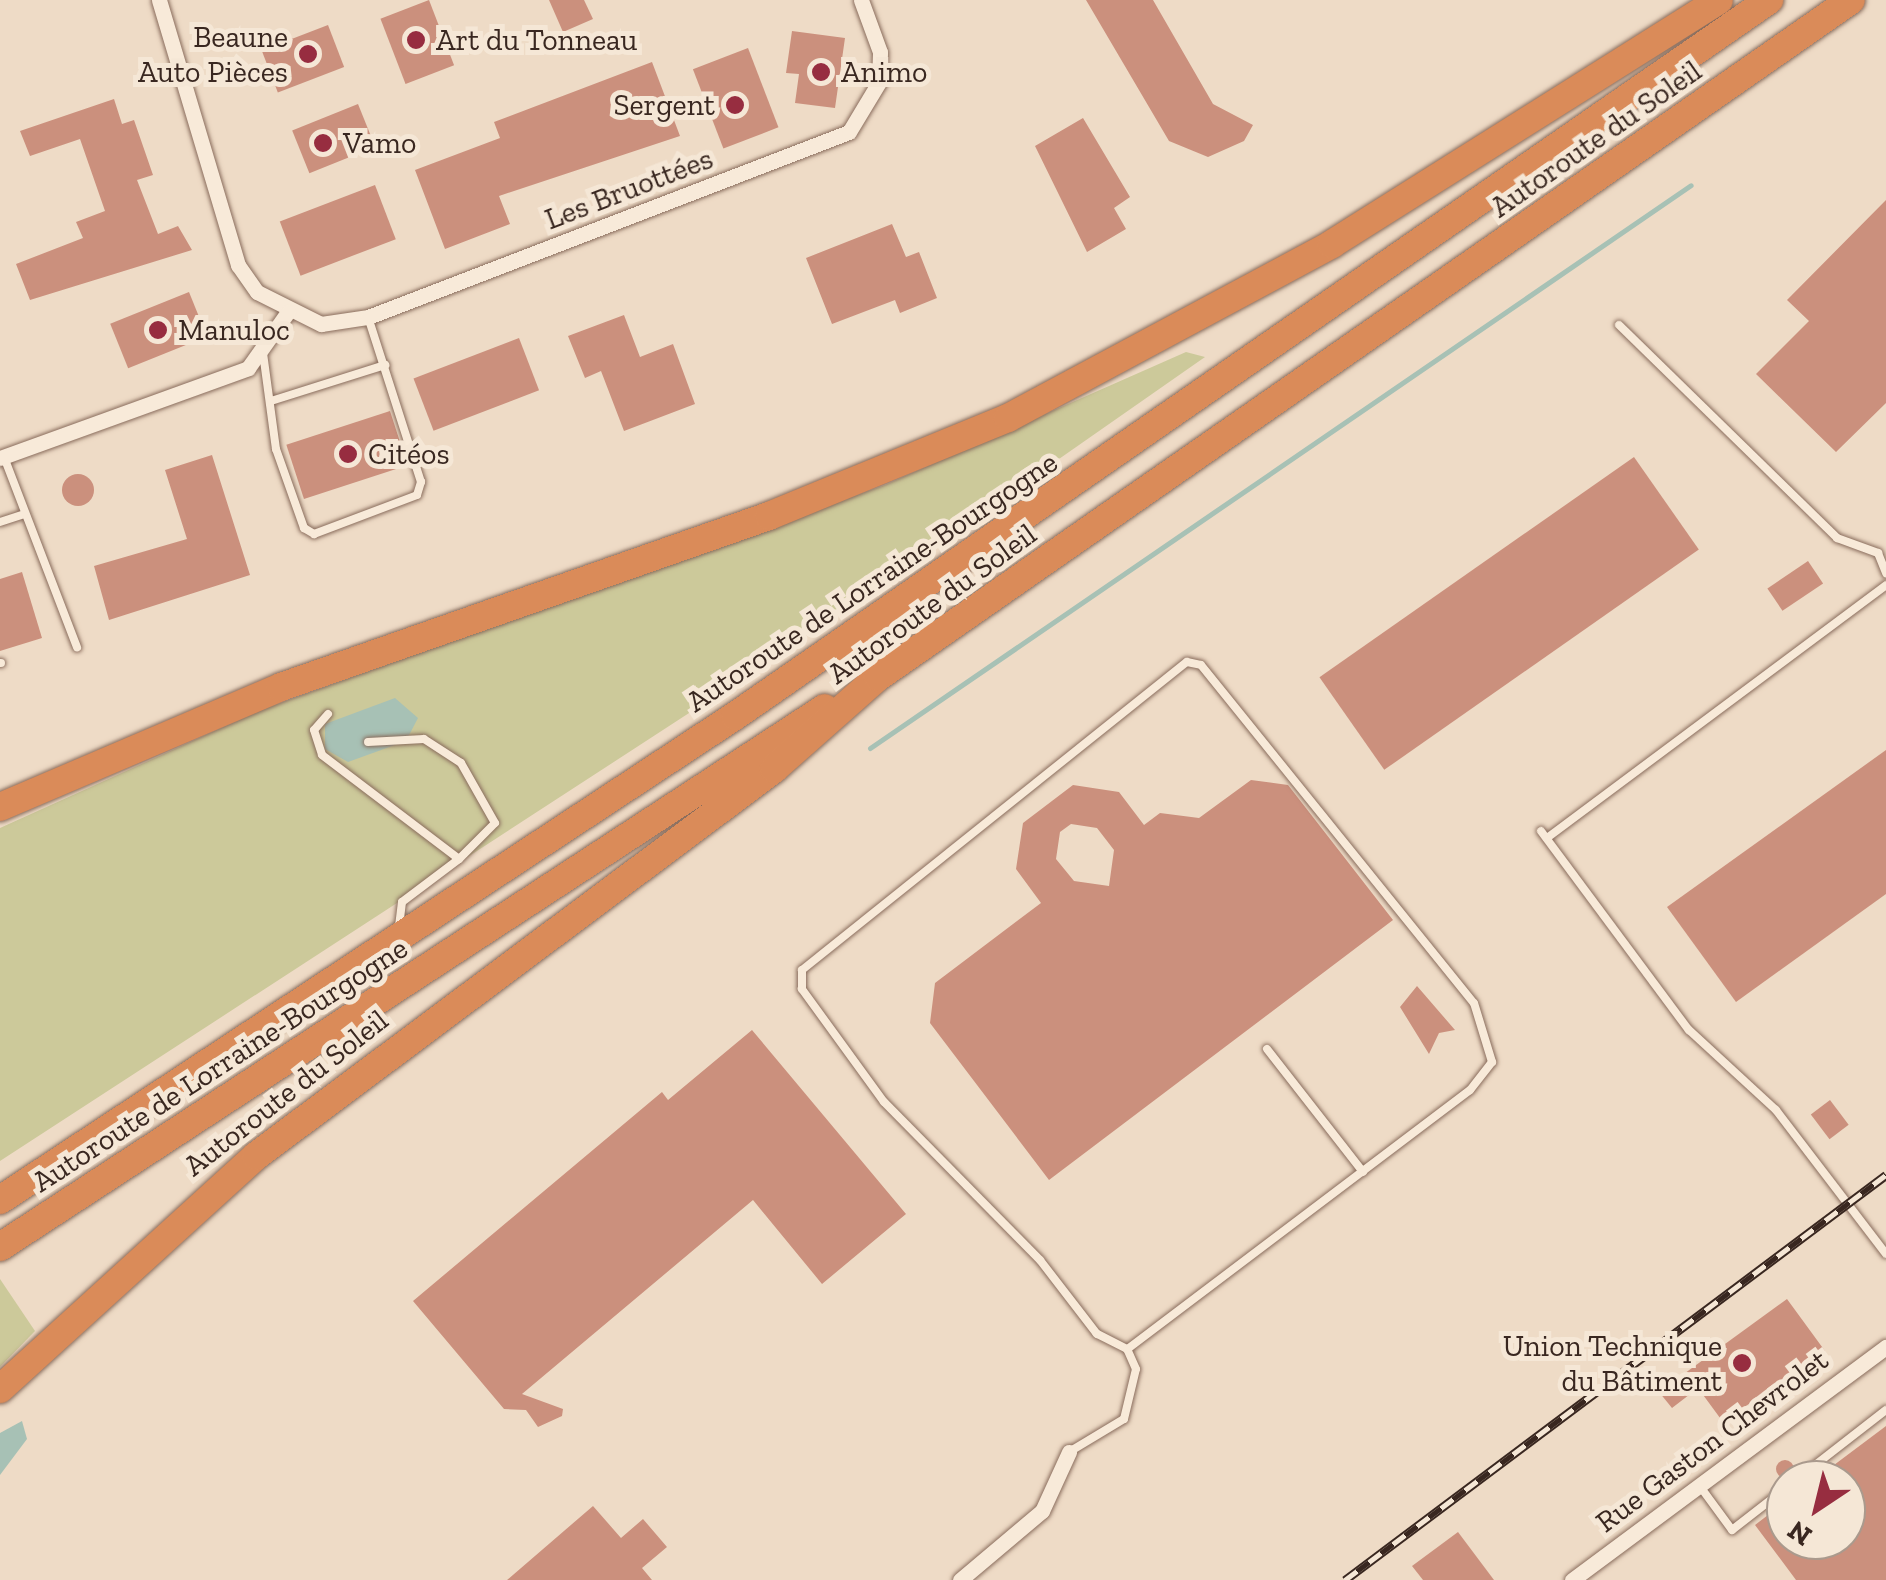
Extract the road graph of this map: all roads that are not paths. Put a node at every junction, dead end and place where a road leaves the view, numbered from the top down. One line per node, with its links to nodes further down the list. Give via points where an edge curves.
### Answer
1 (159, 0): 6 (street, via 238,265)
2 (861, 0): 7 (street, Les Bruottées, via 880,52 879,82 849,132)
3 (1719, 0): 21 (highway, Autoroute du Soleil, via 1316,253 1008,418 803,503 229,707)
4 (1769, 0): 23 (highway, Autoroute de Lorraine-Bourgogne)
5 (1851, 0): 18 (highway, Autoroute du Soleil)
6 (288, 312): 7 (street, Les Bruottées, via 321,324); 9 (street)
7 (368, 316): 10 (lane)
8 (1619, 325): 15 (lane, via 1837,538 1878,554)
9 (262, 349): 11 (lane); 12 (street, via 248,368)
10 (385, 365): 11 (lane); 11 (lane, via 421,482 416,495 314,534 304,528 276,449)
11 (271, 401)
12 (2, 458): 13 (lane)
13 (24, 514): 14 (lane); 17 (lane)
14 (0, 522)
15 (1886, 573)
16 (1886, 586): 28 (lane, via 1544,834 1689,1030 1776,1110)
17 (77, 647)
18 (878, 677): 27 (highway, Autoroute de Lorraine-Bourgogne, via 758,746); 31 (highway, Autoroute du Soleil, via 774,769 256,1156)
19 (328, 714): 22 (lane, via 314,730 322,756)
20 (368, 742): 22 (lane, via 424,739 461,763 495,823)
21 (0, 807)
22 (459, 859): 23 (lane, via 402,902)
23 (397, 942): 26 (highway, Autoroute de Lorraine-Bourgogne)
24 (1267, 1049): 25 (lane)
25 (1364, 1172): 30 (lane); 30 (lane, via 1484,1077 1491,1040 1474,1003 1201,666 1173,667 802,970 802,989 884,1102 1040,1260 1097,1334)
26 (0, 1200)
27 (0, 1247)
28 (1886, 1254)
29 (1886, 1347): 35 (street, Rue Gaston Chevrolet)
30 (1126, 1348): 33 (lane, via 1136,1370 1124,1419)
31 (0, 1389)
32 (1886, 1410): 34 (lane)
33 (1069, 1452): 37 (street, via 1042,1511)
34 (1822, 1460)
35 (1699, 1485): 36 (lane, via 1732,1530); 38 (street, Rue Gaston Chevrolet)
36 (1766, 1504)
37 (960, 1580)
38 (1572, 1580)

